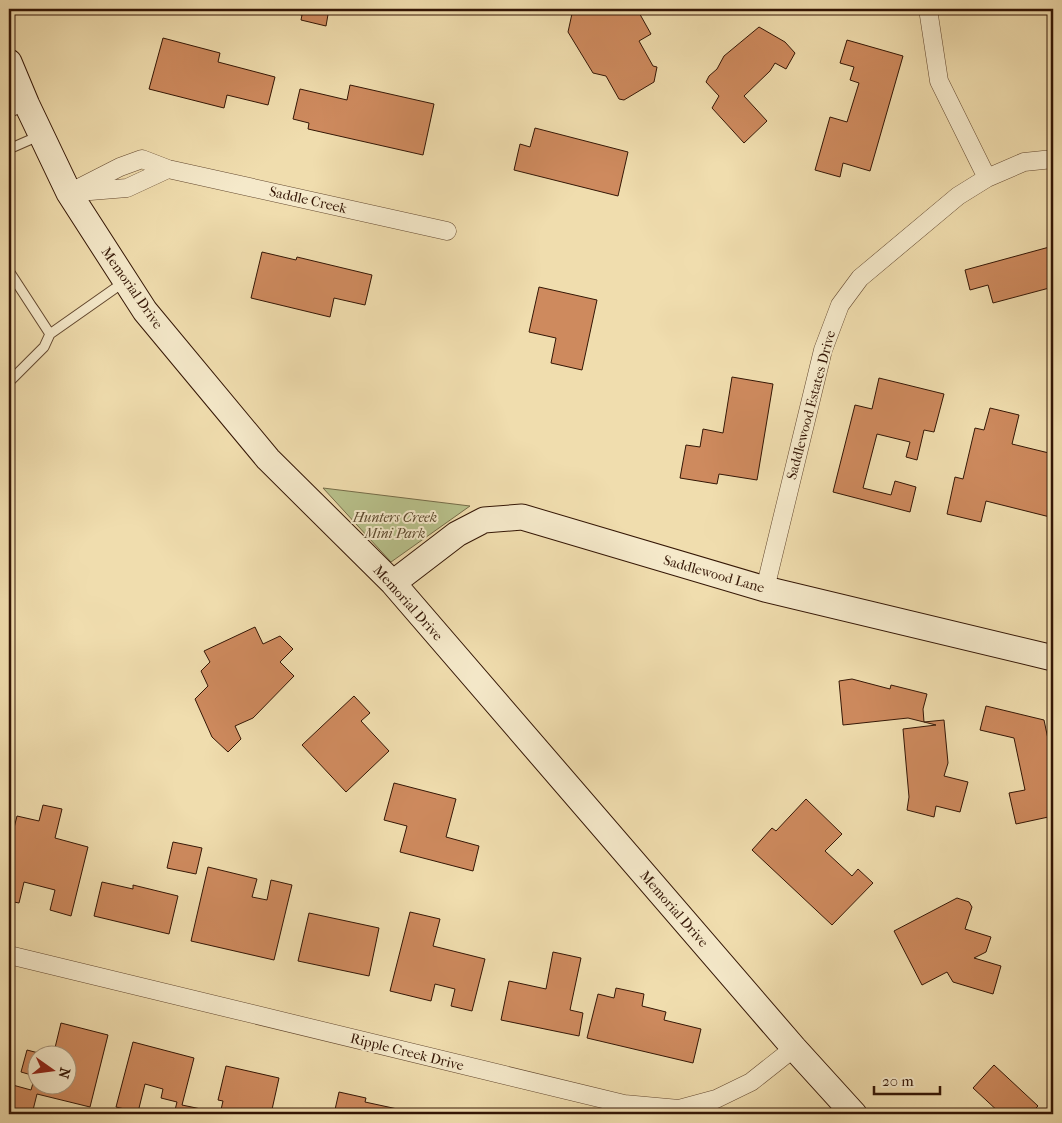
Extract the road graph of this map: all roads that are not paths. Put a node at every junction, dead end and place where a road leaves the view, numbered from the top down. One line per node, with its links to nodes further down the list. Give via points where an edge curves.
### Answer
1 (928, 9): 7 (street, via 939,81)
2 (9, 62): 3 (street, Memorial Drive)
3 (18, 109): 4 (street, Memorial Drive)
4 (41, 135): 5 (lane); 8 (street, Memorial Drive)
5 (9, 149)
6 (1053, 159): 7 (street, Saddlewood Estates Drive, via 1024,162)
7 (987, 178): 15 (street, Saddlewood Estates Drive, via 958,196 860,278 840,305 823,350)
8 (69, 193): 9 (street, Saddle Creek, via 142,159 168,169); 11 (street, Memorial Drive)
9 (447, 231)
10 (9, 271): 12 (lane)
11 (125, 281): 12 (lane); 14 (street, Memorial Drive, via 145,311 268,459)
12 (50, 334): 13 (lane, via 44,347)
13 (9, 382)
14 (392, 583): 15 (street, Saddlewood Lane, via 457,534 484,520 522,518); 18 (street, Memorial Drive)
15 (765, 588): 16 (street, Saddlewood Lane)
16 (1053, 658)
17 (9, 955): 18 (street, Ripple Creek Drive, via 624,1104 679,1109 716,1099 751,1082)
18 (794, 1048): 19 (street, Memorial Drive)
19 (854, 1114)

